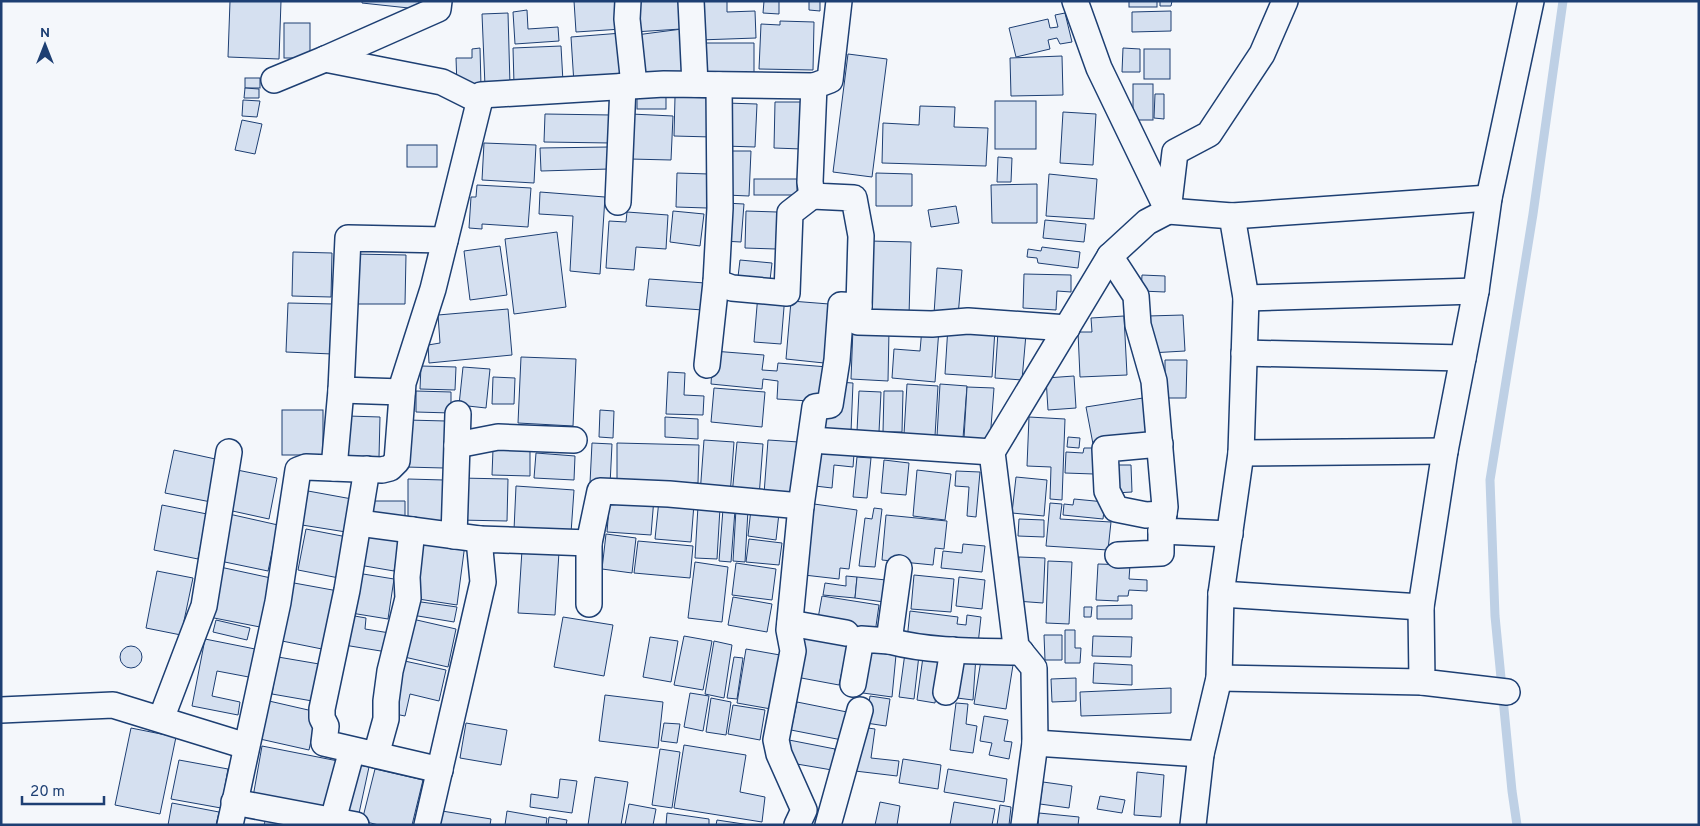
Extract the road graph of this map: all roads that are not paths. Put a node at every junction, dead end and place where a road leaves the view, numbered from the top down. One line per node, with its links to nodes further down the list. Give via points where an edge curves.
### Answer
1 (439, 1): 8 (street, via 438,9)
2 (628, 1): 12 (street)
3 (691, 1): 10 (street)
4 (839, 1): 13 (street, via 830,80)
5 (1075, 1): 18 (street, via 1099,68)
6 (1285, 1): 18 (street, via 1262,54 1209,134 1176,152)
7 (1531, 1): 16 (street)
8 (325, 60): 9 (street); 14 (street, via 442,82)
9 (274, 80)
10 (694, 84): 11 (street); 12 (street)
11 (720, 85): 13 (street); 22 (street)
12 (629, 86): 14 (street, via 481,95); 17 (street)
13 (814, 86): 15 (street)
14 (480, 101): 20 (street)
15 (812, 196): 22 (street, via 790,213 787,293 732,288); 25 (street, via 854,198 860,236)
16 (1490, 198): 19 (street); 23 (street)
17 (618, 202)
18 (1168, 211): 19 (street); 21 (street, via 1147,222)
19 (1232, 216): 24 (street)
20 (445, 240): 30 (street, via 348,238); 31 (street, via 434,289)
21 (1110, 256): 26 (street); 35 (street, via 1136,296 1138,325 1154,381)
22 (716, 282): 29 (street)
23 (1476, 291): 24 (street); 28 (street)
24 (1246, 298): 27 (street)
25 (859, 306): 26 (street, via 858,322 968,322); 34 (street, via 841,304 830,405 814,407)
26 (1067, 328): 39 (street)
27 (1244, 353): 28 (street); 40 (street)
28 (1463, 358): 37 (street)
29 (707, 365)
30 (341, 390): 31 (street); 41 (street)
31 (402, 392): 42 (street, via 397,461 390,468)
32 (458, 414): 36 (street)
33 (574, 440): 36 (street, via 498,437)
34 (811, 440): 39 (street); 43 (street)
35 (1160, 444): 44 (street, via 1165,507); 44 (street, via 1105,449 1107,491 1116,509)
36 (457, 445): 48 (street)
37 (1445, 451): 40 (street); 55 (street)
38 (229, 452): 68 (street, via 204,606)
39 (992, 452): 60 (street, via 1016,646)
40 (1241, 453): 47 (street)
41 (334, 468): 42 (street); 70 (street, via 306,467 298,470 278,602)
42 (367, 469): 45 (street)
43 (801, 506): 50 (street, via 600,491); 56 (street)
44 (1162, 522): 47 (street); 51 (street, via 1161,553)
45 (358, 523): 46 (street); 71 (street, via 322,709 326,726 324,743)
46 (412, 530): 48 (street); 73 (street, via 408,598 390,671 386,719)
47 (1230, 534): 53 (street)
48 (454, 536): 49 (street)
49 (480, 539): 50 (street); 74 (street, via 483,582)
50 (588, 543): 54 (street)
51 (1118, 555)
52 (900, 568): 58 (street)
53 (1221, 594): 55 (street); 61 (street)
54 (588, 604)
55 (1421, 607): 62 (street)
56 (790, 623): 57 (street); 78 (street, via 793,650 776,740 804,810)
57 (846, 633)
58 (888, 641): 59 (street); 63 (street, via 861,639)
59 (953, 650): 60 (street); 64 (street)
60 (1021, 652): 69 (street, via 1034,668)
61 (1219, 678): 62 (street); 72 (street)
62 (1422, 682): 65 (street)
63 (853, 684)
64 (946, 692)
65 (1508, 692)
66 (1, 710): 68 (street, via 113,705)
67 (860, 710): 79 (street)
68 (162, 719): 70 (street)
69 (1035, 743): 72 (street); 80 (street)
70 (246, 746): 75 (street)
71 (352, 750): 73 (street); 76 (street)
72 (1201, 754): 81 (street)
73 (376, 755): 74 (street)
74 (440, 770): 77 (street)
75 (232, 813): 76 (street)
76 (333, 822)
77 (427, 825)
78 (797, 825)
79 (828, 825)
80 (1024, 825)
81 (1193, 825)

